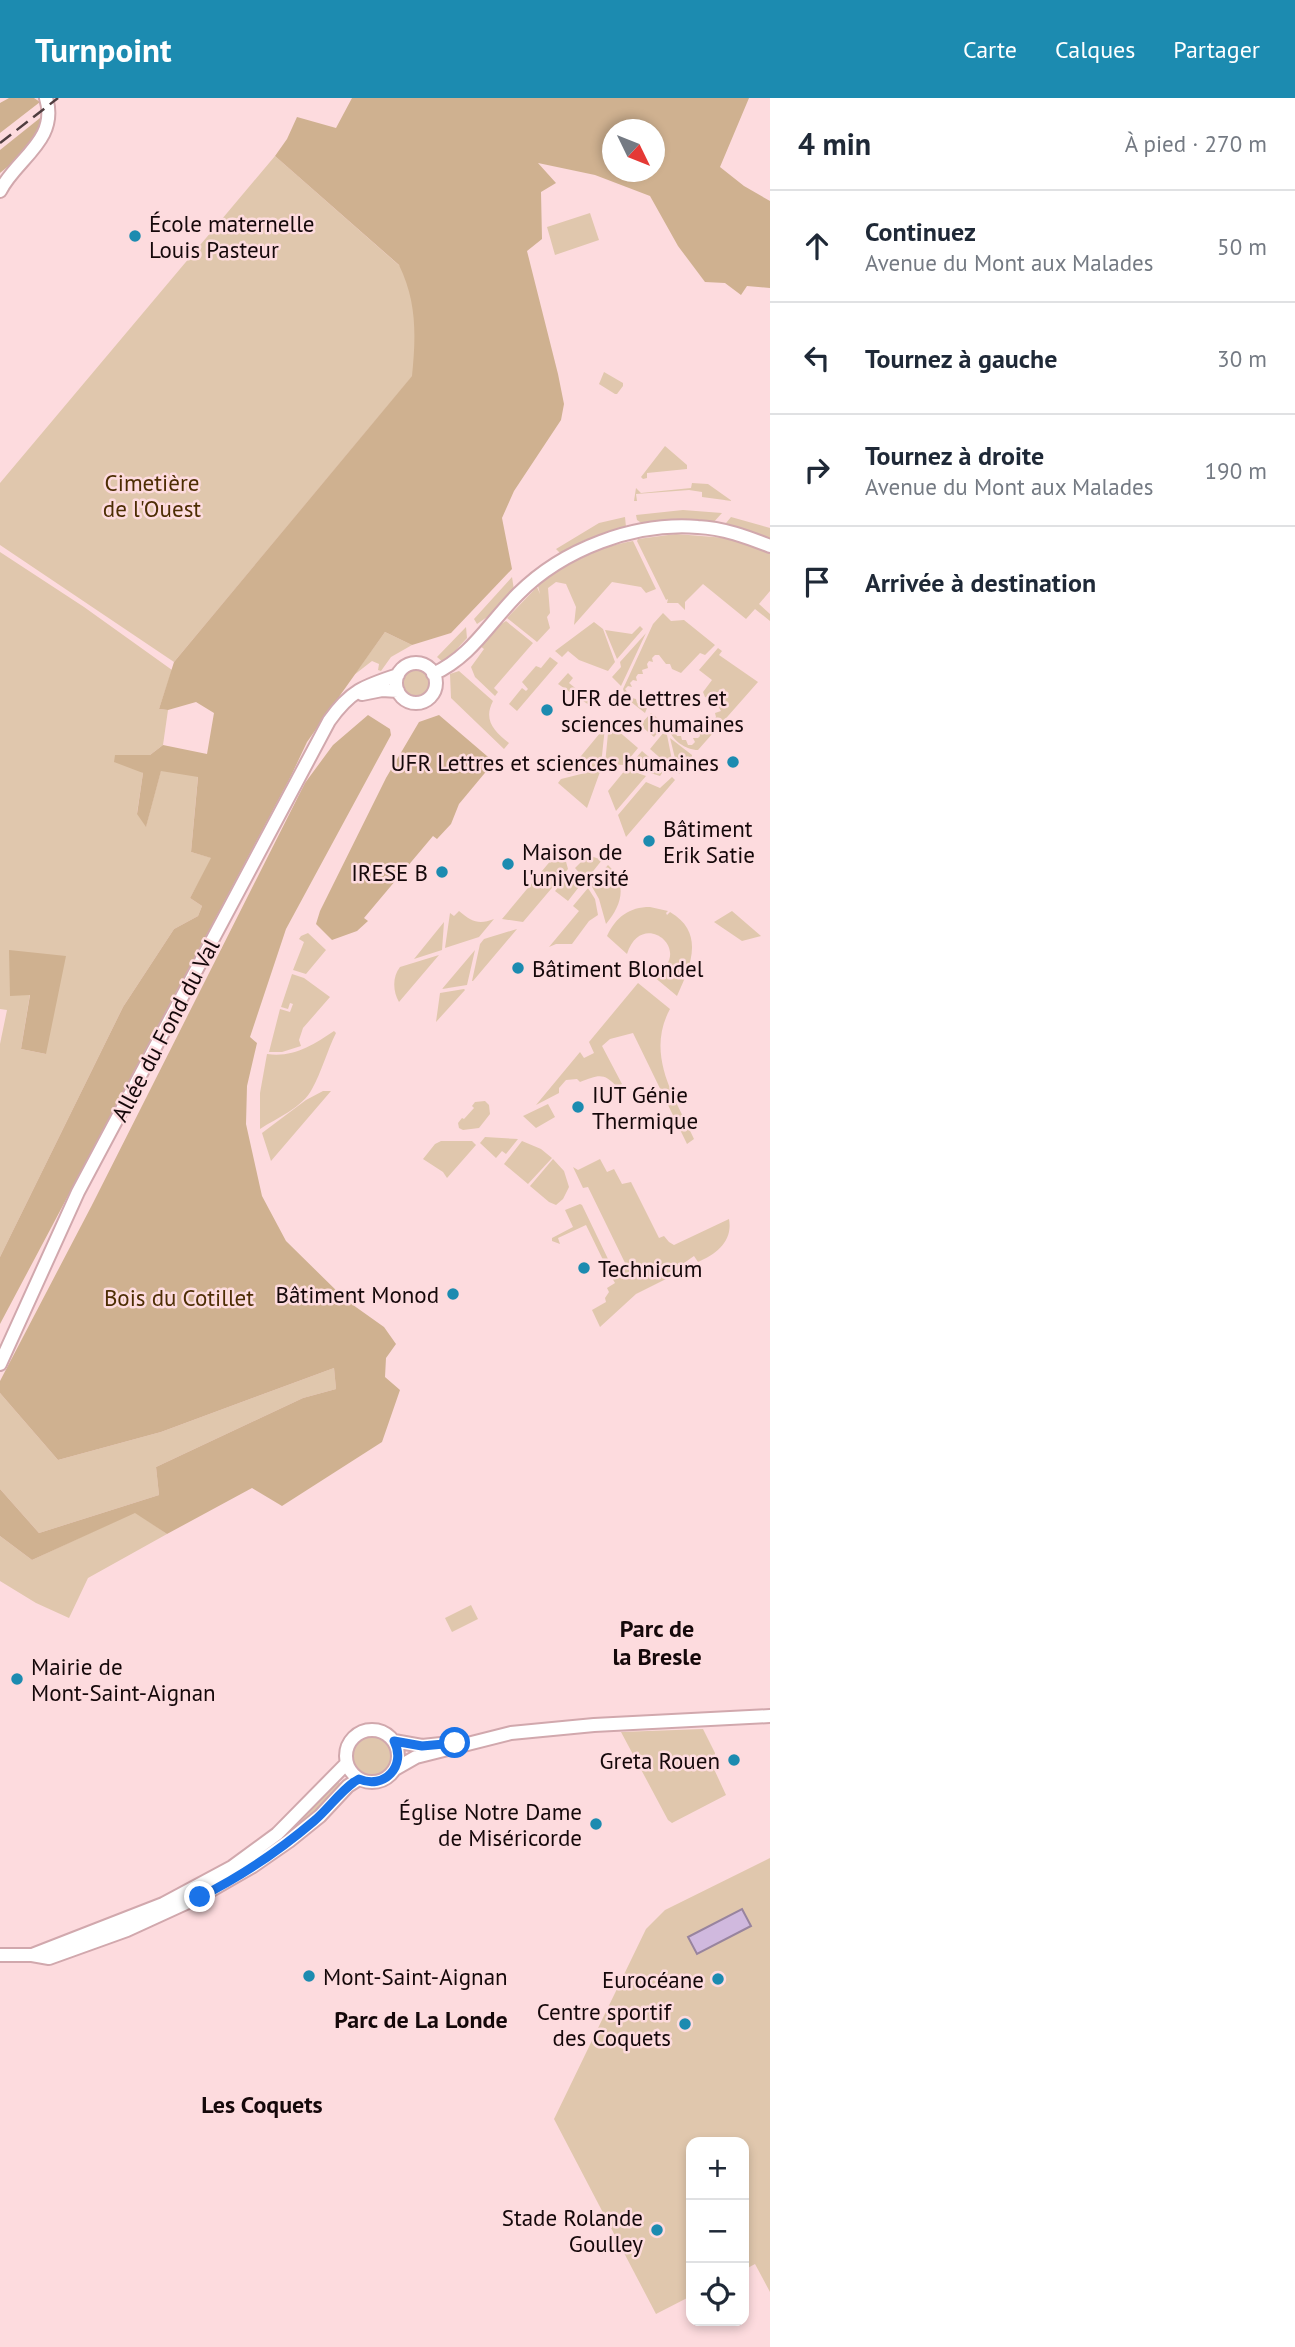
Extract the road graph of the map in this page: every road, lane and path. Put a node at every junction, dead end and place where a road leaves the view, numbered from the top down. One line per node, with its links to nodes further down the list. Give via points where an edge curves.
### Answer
1 (46, 98): 2 (street, via 48,125 42,139)
2 (0, 191)
3 (770, 546): 4 (street, via 728,531 698,527 668,527 600,542 534,580 460,659)
4 (433, 674): 5 (street, via 414,664); 6 (street, via 435,688 425,701 410,702)
5 (398, 675): 6 (street); 7 (street, Allée du Fond du Val, via 365,686)
6 (398, 691): 7 (street, via 369,692)
7 (342, 703): 8 (street, Allée du Fond du Val, via 78,1192)
8 (0, 1364)
9 (770, 1716): 11 (street, via 583,1726)
10 (394, 1741): 11 (street, via 422,1746); 12 (street, via 381,1731 362,1732 347,1746); 13 (street)
11 (473, 1741): 13 (street, via 410,1759)
12 (346, 1764): 14 (street); 16 (street, via 277,1834 225,1871 147,1911)
13 (395, 1769): 14 (street, via 380,1781)
14 (359, 1779): 16 (street, via 289,1841 222,1885 127,1930 49,1958)
15 (0, 1955): 16 (street)
16 (33, 1955)

